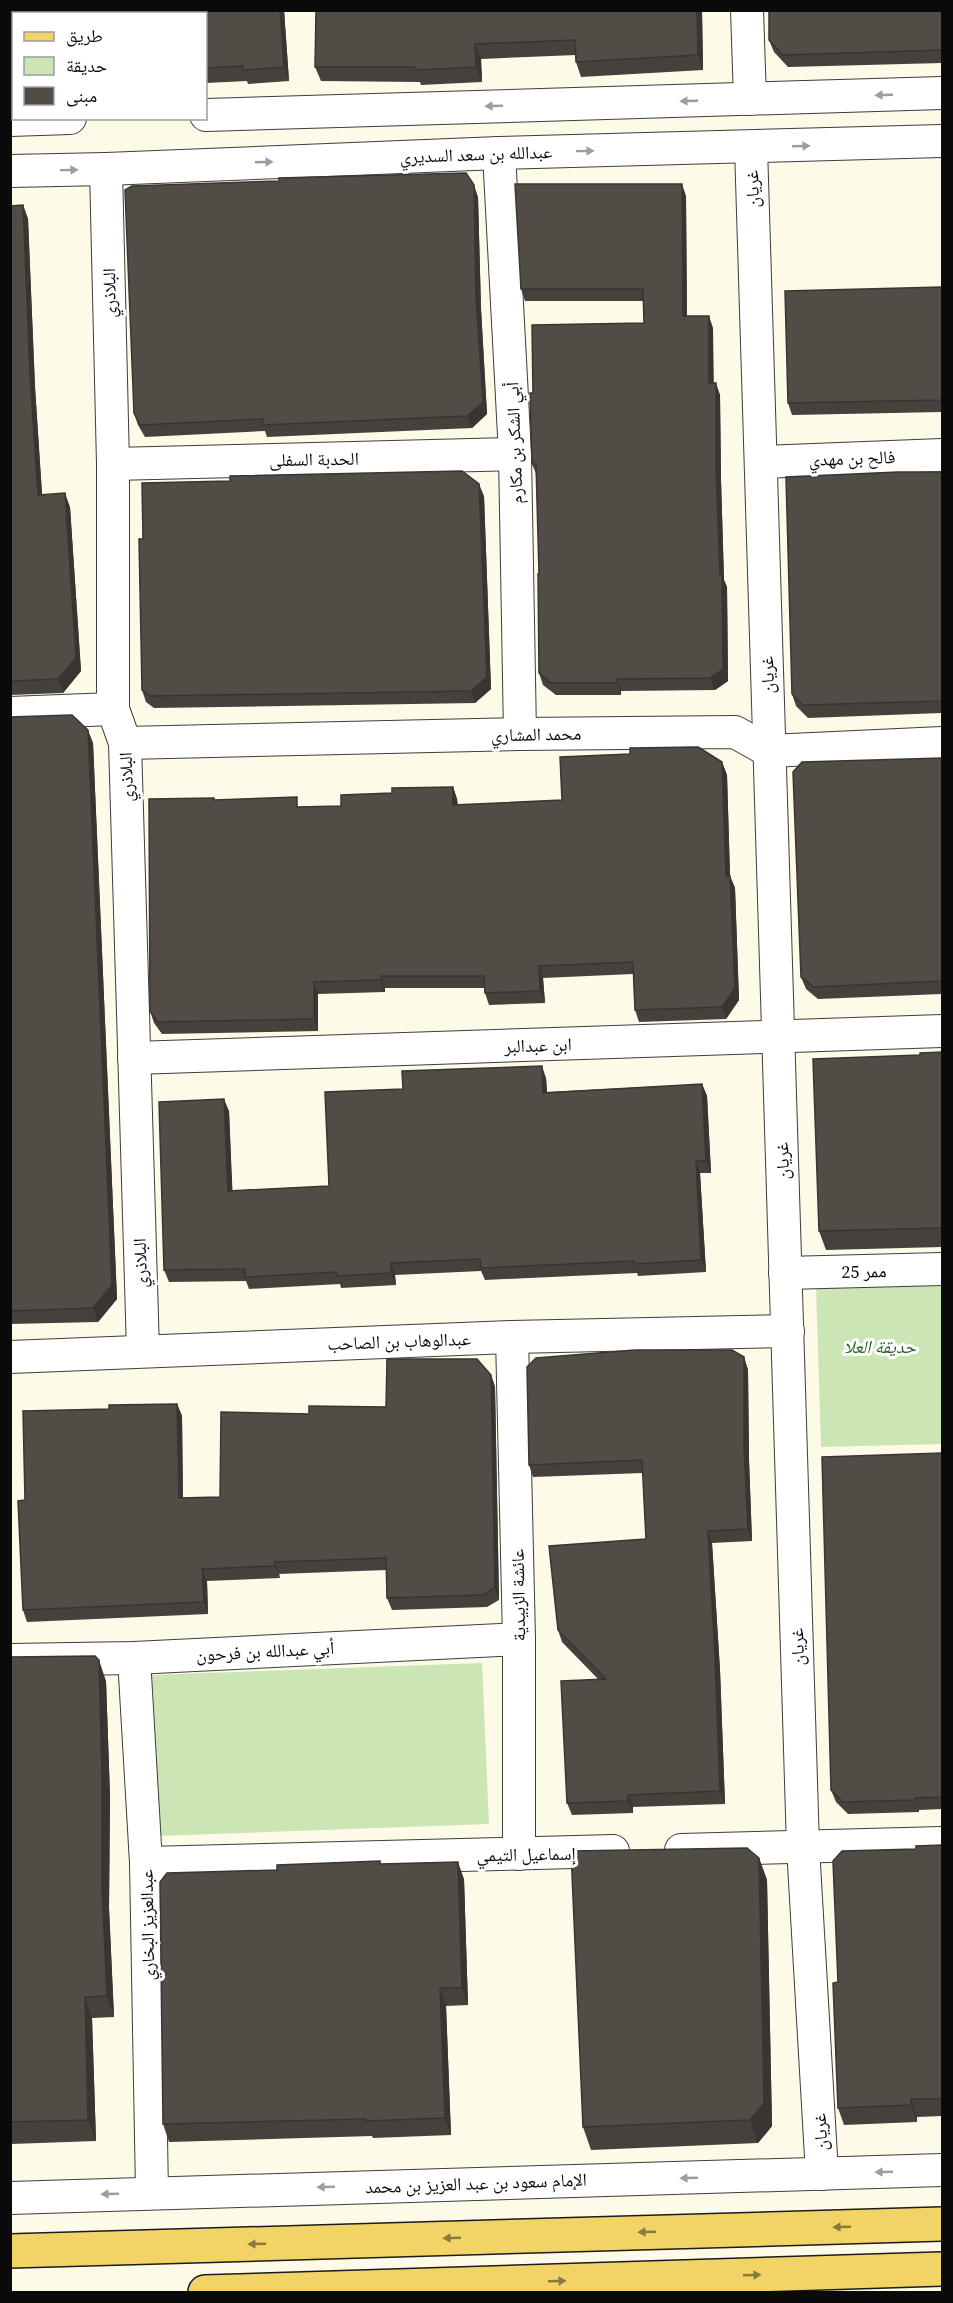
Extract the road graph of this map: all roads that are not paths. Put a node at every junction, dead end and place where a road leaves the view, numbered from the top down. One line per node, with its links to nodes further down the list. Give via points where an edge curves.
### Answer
1 (747, 10): 3 (street)
2 (942, 93): 3 (street, one-way to 3)
3 (750, 99): 4 (street, one-way to 4)
4 (207, 115)
5 (942, 141): 6 (street, عبدالله بن سعد السديري, one-way to 5)
6 (751, 147): 7 (street, عبدالله بن سعد السديري, one-way to 6); 12 (street, غريان)
7 (499, 153): 8 (street, عبدالله بن سعد السديري, one-way to 7); 10 (street, أبي الشكر بن مكارم)
8 (106, 169): 9 (street, عبدالله بن سعد السديري, one-way to 8); 13 (street, البلاذري)
9 (10, 171)
10 (516, 454): 13 (street, الحدبة السفلى); 16 (street, أبي الشكر بن مكارم)
11 (942, 454): 12 (street, فالح بن مهدي)
12 (760, 462): 19 (street, غريان)
13 (113, 464): 14 (street, البلاذري)
14 (113, 709): 15 (street); 17 (street, البلاذري)
15 (10, 713)
16 (520, 734): 17 (street, محمد المشاري); 19 (street, محمد المشاري, via 735,732)
17 (125, 743): 22 (street, البلاذري)
18 (942, 743): 19 (street)
19 (769, 751): 21 (street, غريان)
20 (942, 1031): 21 (street, ابن عبدالبر)
21 (778, 1037): 22 (street, ابن عبدالبر); 24 (street, غريان)
22 (134, 1058): 27 (street, البلاذري)
23 (942, 1269): 24 (street, ممر 25)
24 (785, 1273): 25 (street, غريان)
25 (788, 1331): 26 (street, عبدالوهاب بن الصاحب); 33 (street, غريان)
26 (512, 1337): 27 (street, عبدالوهاب بن الصاحب); 29 (street, عائشة الزبيدية)
27 (143, 1351): 28 (street, عبدالوهاب بن الصاحب)
28 (10, 1357)
29 (519, 1639): 30 (street, أبي عبدالله بن فرحون); 34 (street, عائشة الزبيدية)
30 (134, 1658): 31 (street, أبي عبدالله بن فرحون); 35 (street, عبدالعزيز البخاري)
31 (10, 1660)
32 (942, 1843): 33 (street, إسماعيل التيمي)
33 (803, 1846): 34 (street, إسماعيل التيمي); 37 (street, غريان)
34 (519, 1854): 35 (street, إسماعيل التيمي)
35 (146, 1863): 38 (street, عبدالعزيز البخاري)
36 (942, 2170): 37 (street, الإمام سعود بن عبد العزيز بن محمد, one-way to 37)
37 (822, 2174): 38 (street, الإمام سعود بن عبد العزيز بن محمد, one-way to 38)
38 (152, 2192): 39 (street, الإمام سعود بن عبد العزيز بن محمد, one-way to 39)
39 (10, 2198)
40 (942, 2224): 41 (main road, one-way to 41)
41 (10, 2251)
42 (942, 2269): 43 (main road, one-way to 42)
43 (205, 2292)

